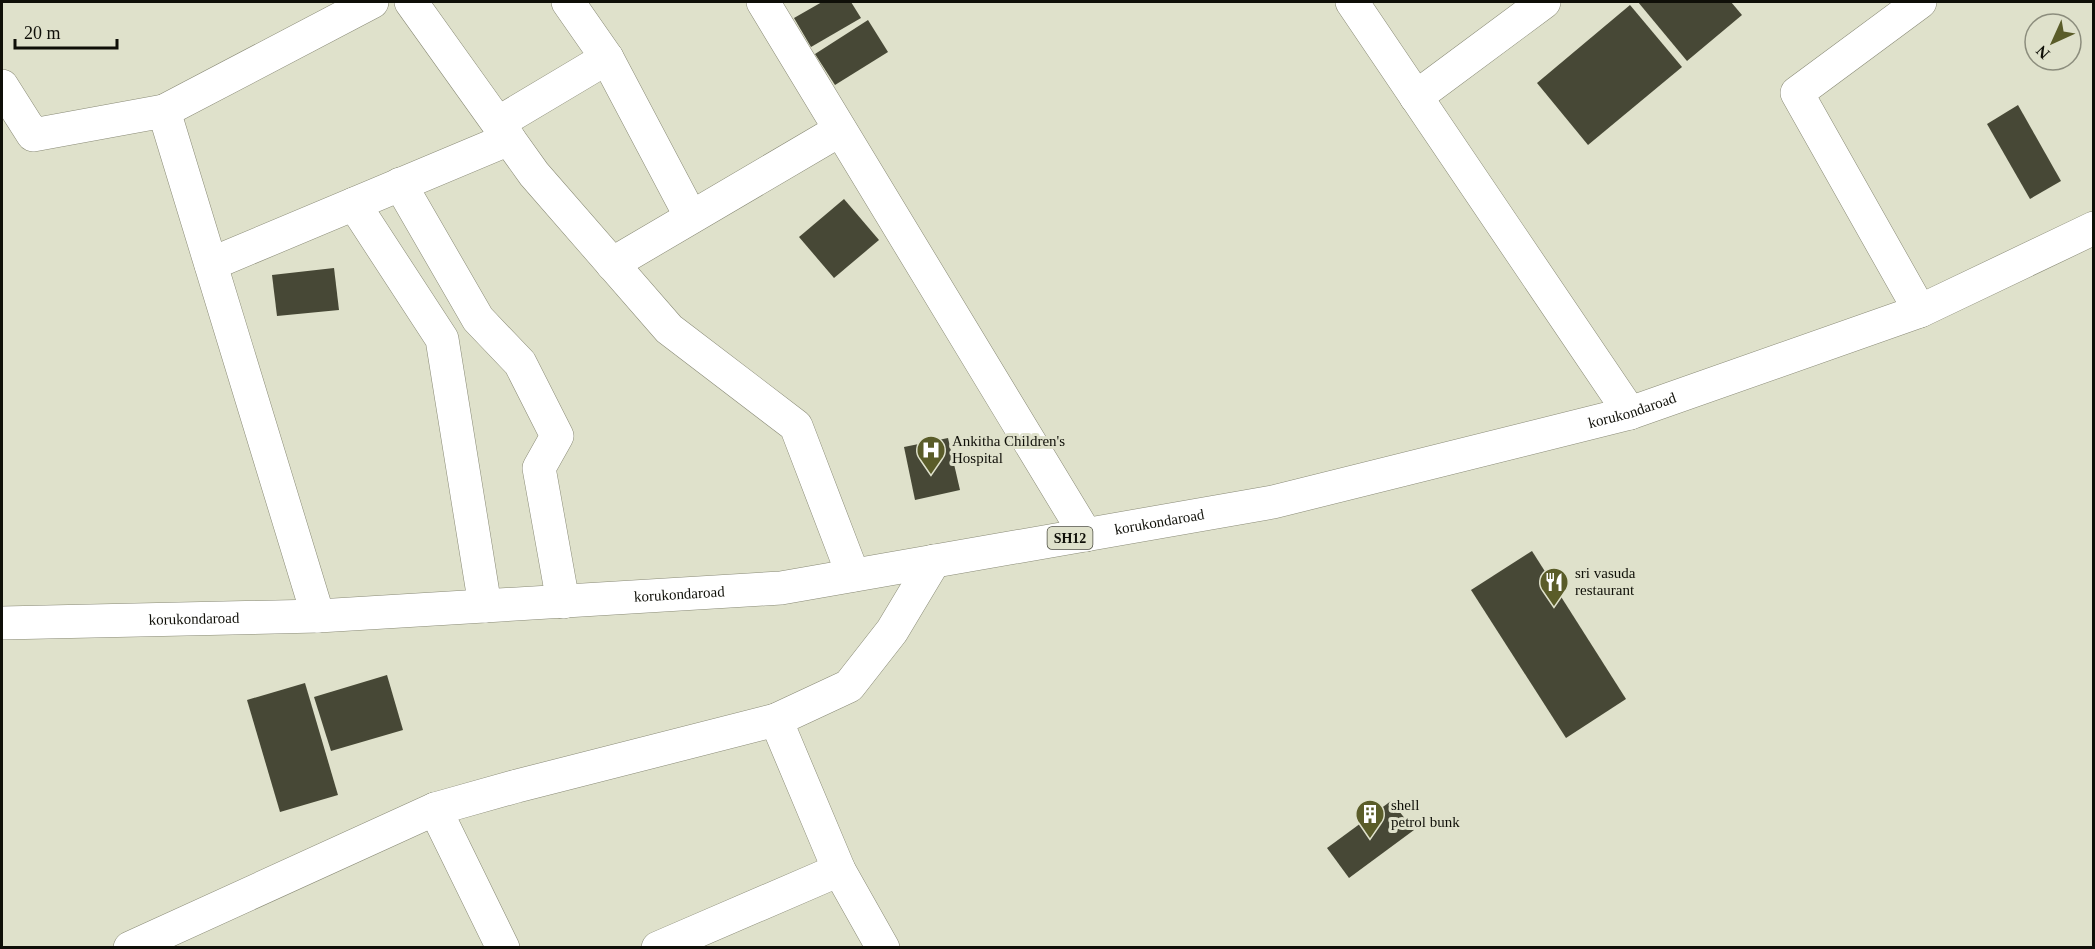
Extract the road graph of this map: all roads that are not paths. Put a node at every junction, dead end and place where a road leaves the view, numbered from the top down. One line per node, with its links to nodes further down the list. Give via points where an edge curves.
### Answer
1 (372, 2): 11 (street)
2 (411, 2): 13 (street)
3 (568, 2): 8 (street)
4 (763, 2): 12 (street)
5 (1352, 2): 10 (street)
6 (1544, 2): 10 (street)
7 (1920, 2): 20 (street, via 1797,93)
8 (607, 58): 13 (street); 16 (street)
9 (2, 86): 11 (street, via 33,135)
10 (1416, 97): 21 (street)
11 (164, 111): 18 (street)
12 (840, 130): 16 (street); 22 (street)
13 (503, 131): 14 (street); 19 (street, via 534,174)
14 (400, 184): 15 (street); 25 (street, via 478,319 520,363 557,436 539,468)
15 (354, 204): 18 (street); 26 (street, via 442,339)
16 (690, 217): 19 (street)
17 (2094, 228): 20 (street, korukondaroad / SH12)
18 (211, 264): 27 (street)
19 (612, 264): 24 (street, via 669,330 796,426)
20 (1920, 311): 21 (street, korukondaroad / SH12)
21 (1630, 413): 22 (street, korukondaroad / SH12, via 1273,502)
22 (1086, 535): 23 (street, korukondaroad / SH12)
23 (934, 561): 24 (street, korukondaroad / SH12); 29 (street, via 892,631 849,686)
24 (853, 576): 25 (street, korukondaroad / SH12, via 781,588)
25 (563, 602): 26 (street, korukondaroad / SH12)
26 (485, 606): 27 (street, korukondaroad / SH12)
27 (318, 616): 28 (street, korukondaroad / SH12)
28 (2, 623)
29 (776, 720): 30 (street); 31 (street)
30 (435, 809): 32 (street); 33 (street)
31 (839, 870): 34 (street); 35 (street)
32 (130, 948)
33 (503, 948)
34 (658, 948)
35 (883, 948)

